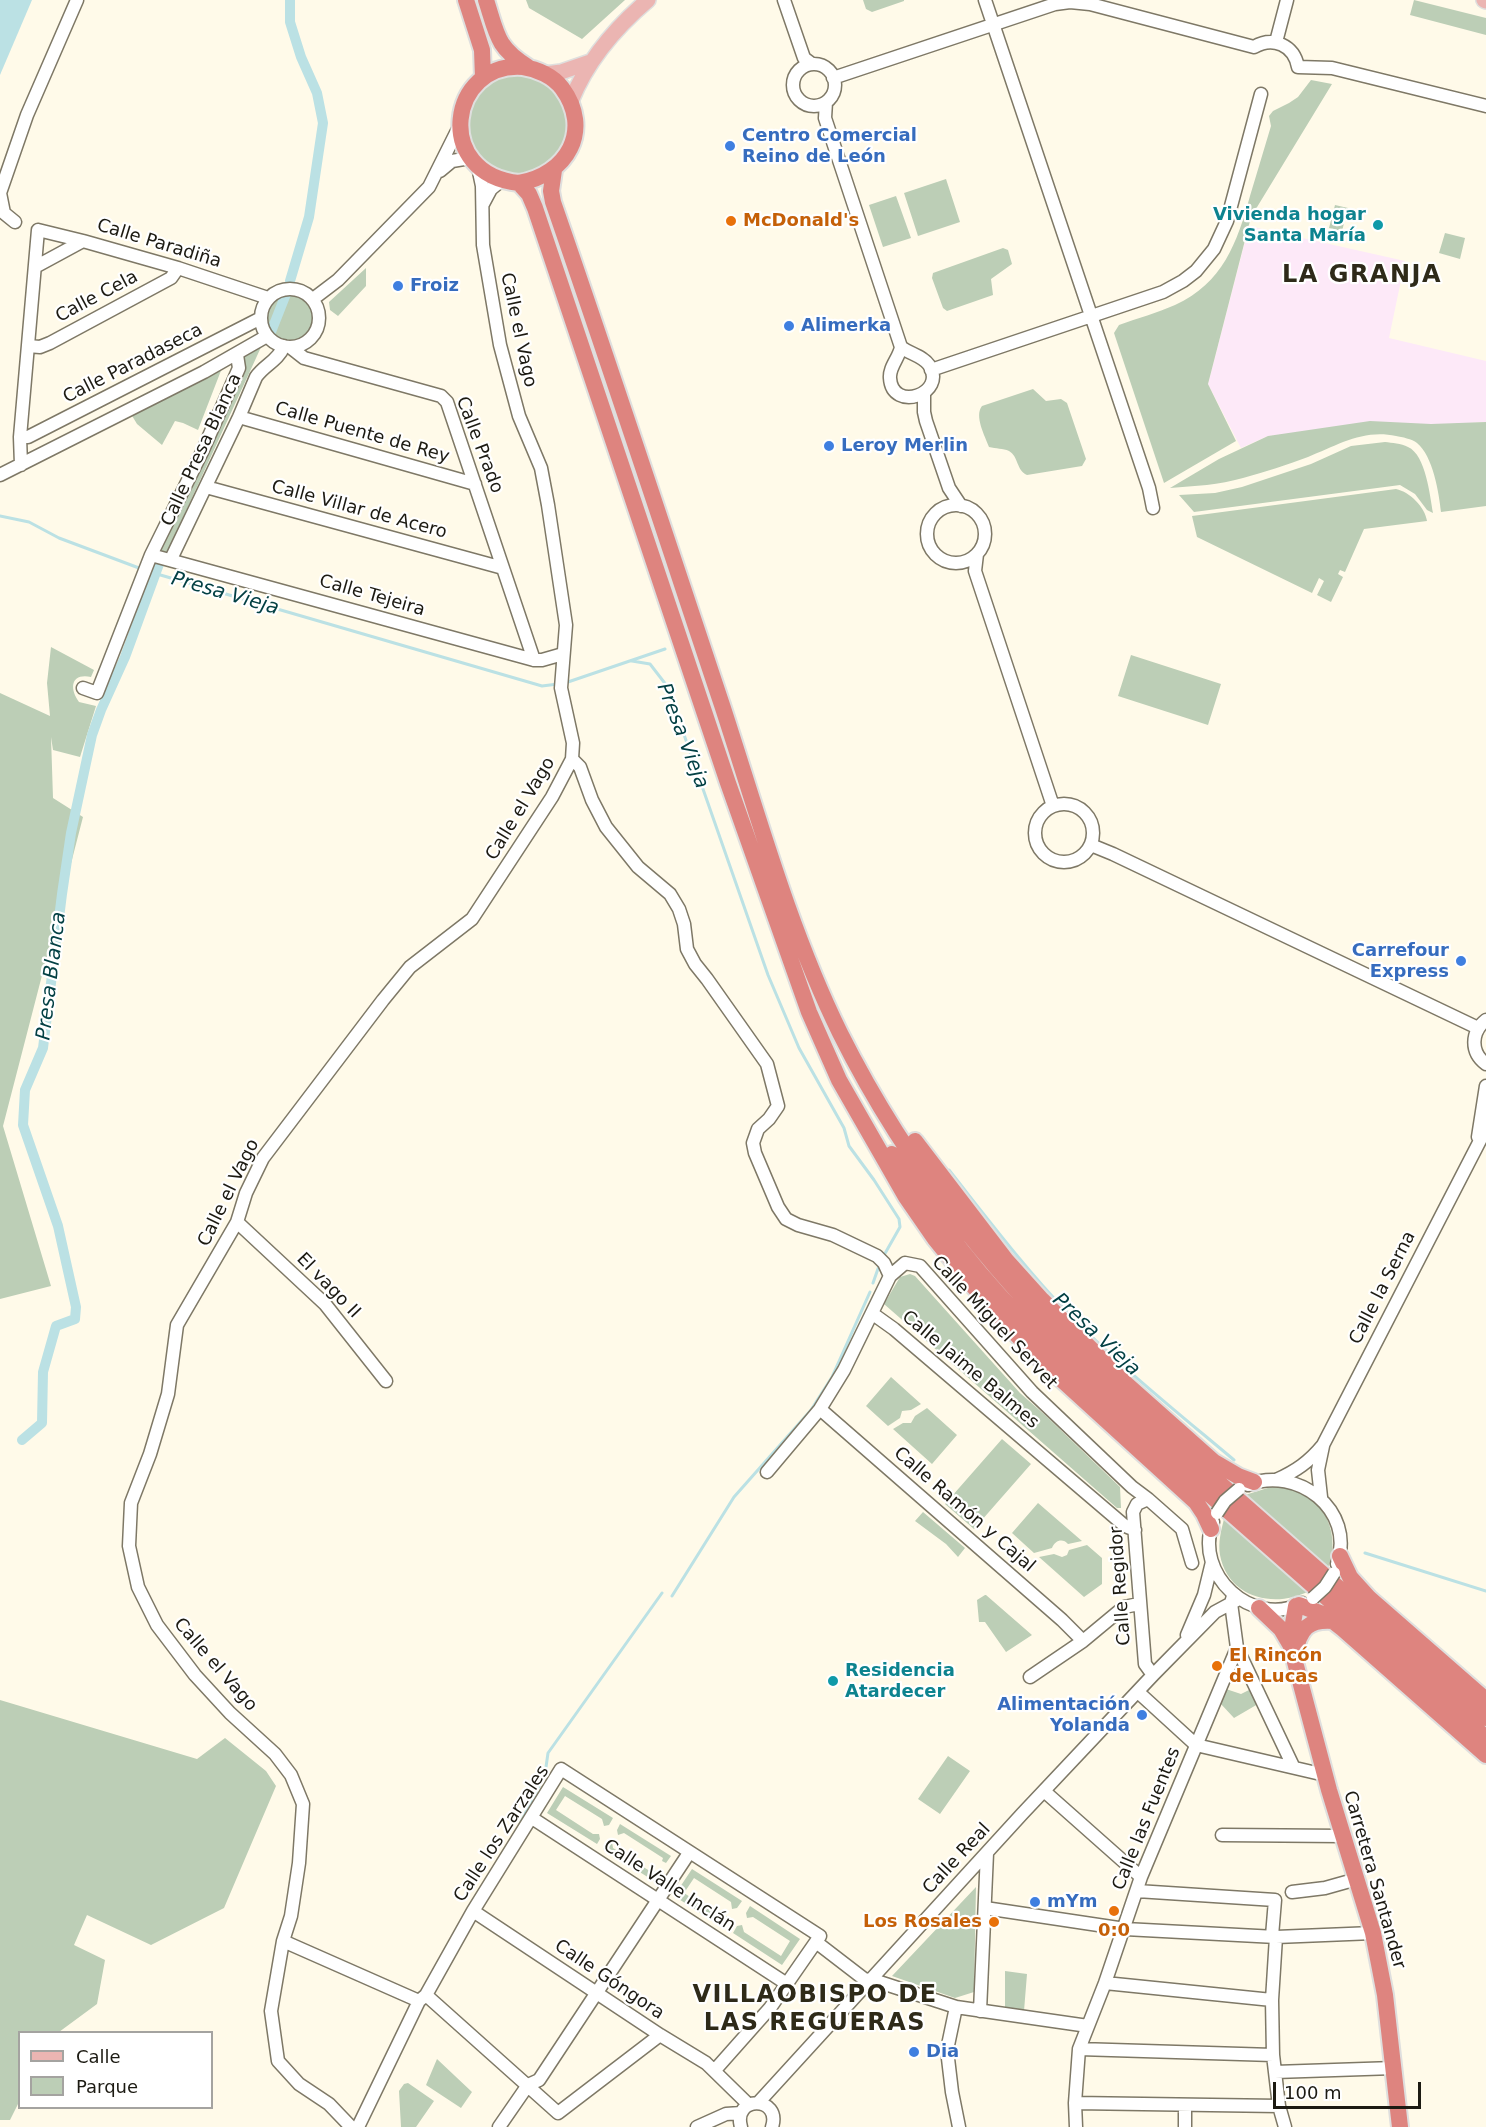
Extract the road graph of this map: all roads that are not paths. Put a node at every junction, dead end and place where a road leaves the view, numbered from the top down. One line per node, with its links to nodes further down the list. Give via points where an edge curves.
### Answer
1 (77, 0): 30 (street, via 27,115 0,193 4,213)
2 (466, 0): 15 (highway, via 482,50)
3 (486, 0): 13 (highway, via 504,49)
4 (648, 0): 11 (main road)
5 (784, 0): 12 (street)
6 (985, 0): 9 (street)
7 (1287, 0): 10 (street)
8 (1090, 2): 9 (street, via 1056,4); 10 (street, via 1254,47)
9 (993, 25): 16 (street); 36 (street)
10 (1276, 42): 21 (street, via 1290,49 1298,67 1332,68)
11 (590, 62): 14 (main road); 18 (main road)
12 (807, 63): 16 (street, via 825,67); 20 (street, via 794,78 794,92 800,101)
13 (529, 68): 14 (highway); 15 (highway, via 505,68)
14 (546, 74): 18 (highway)
15 (483, 78): 23 (highway, via 465,100)
16 (833, 78): 19 (street, via 834,90)
17 (1261, 94): 36 (street, via 1227,221 1214,249 1196,271 1163,292)
18 (571, 101): 25 (highway, via 576,121 573,141)
19 (826, 102): 20 (street); 22 (street)
20 (813, 106): 22 (street)
21 (1486, 106)
22 (825, 118): 41 (street)
23 (459, 127): 24 (highway); 26 (street)
24 (474, 162): 26 (street, via 452,161); 27 (highway); 29 (street, Calle el Vago, via 482,186)
25 (554, 170): 28 (highway); 67 (highway, via 554,202)
26 (435, 176): 35 (street, via 375,243)
27 (502, 180): 28 (highway); 29 (street, via 491,189)
28 (519, 183): 68 (highway, via 536,208 728,783)
29 (481, 208): 61 (street, Calle el Vago, via 483,245 500,345 519,416 541,468 548,505 566,625)
30 (15, 222)
31 (83, 240): 32 (street); 32 (street, Calle Paradiña, via 38,230); 33 (street, Calle Paradiña)
32 (35, 267): 39 (street)
33 (178, 268): 34 (street, Calle Paradiña); 39 (street, Calle Cela, via 171,278 50,343)
34 (268, 298): 35 (street, via 291,289); 37 (street)
35 (313, 299): 40 (street, via 319,314 317,328 306,342)
36 (1090, 316): 43 (street); 53 (street)
37 (261, 318): 38 (street); 46 (street, Calle Paradaseca, via 28,437)
38 (267, 336): 40 (street); 42 (street)
39 (28, 346): 46 (street)
40 (287, 346): 45 (street, Calle Presa Blanca, via 259,372); 49 (street, Calle Prado, via 304,358 441,396 450,409)
41 (903, 354): 43 (street, via 924,359); 44 (street, via 891,370 891,383 899,394)
42 (237, 355): 47 (street); 58 (street, Calle Presa Blanca, via 239,368)
43 (931, 370): 44 (street, via 931,383)
44 (918, 395): 51 (street)
45 (239, 417): 49 (street, Calle Puente de Rey); 50 (street, Calle Presa Blanca)
46 (20, 437): 47 (street)
47 (21, 465): 48 (street)
48 (1, 474)
49 (475, 484): 59 (street, Calle Prado)
50 (206, 487): 56 (street, Calle Presa Blanca); 59 (street, Calle Villar de Acero)
51 (949, 488): 52 (street); 54 (street)
52 (961, 506): 54 (street); 55 (street, via 982,522 984,539)
53 (1153, 508)
54 (943, 509): 57 (street, via 930,522 927,540 936,556 944,561)
55 (977, 554): 57 (street); 60 (street)
56 (171, 560): 58 (street); 62 (street, Calle Tejeira)
57 (962, 562): 60 (street)
58 (148, 565): 63 (street, Calle Presa Blanca, via 96,693)
59 (503, 568): 62 (street, Calle Prado)
60 (975, 571): 65 (street)
61 (563, 654): 62 (street, Calle Tejeira); 64 (street, Calle el Vago, via 562,682 573,743)
62 (534, 660)
63 (83, 688)
64 (572, 759): 74 (street, Calle el Vago, via 552,797 472,919 410,967 263,1158); 75 (street, via 580,767 606,827 638,867 670,894 679,909 694,964 767,1064 778,1106 758,1129 753,1143 778,1207 786,1219 833,1235 881,1259)
65 (1053, 806): 66 (street, via 1070,804 1086,813 1093,829); 66 (street, via 1035,827 1037,846 1043,853 1050,859 1069,862 1078,859)
66 (1091, 845): 69 (street)
67 (790, 911): 82 (highway, via 832,1001 888,1100 921,1150 1006,1260 1077,1336 1214,1462 1238,1476); 105 (highway, via 841,1034 880,1104 928,1180 996,1269 1117,1393)
68 (798, 979): 87 (highway, via 839,1080 935,1239 1011,1329 1196,1502); 106 (highway, via 827,1040 888,1147 945,1230 1021,1319 1107,1404)
69 (1482, 1024): 70 (street, via 1474,1036 1474,1045)
70 (1486, 1064)
71 (1486, 1086): 73 (street, Calle la Serna)
72 (1486, 1129): 73 (street, Calle la Serna)
73 (1477, 1147): 79 (street, Calle la Serna)
74 (237, 1222): 77 (street, El vago II, via 325,1304); 127 (street, Calle el Vago, via 177,1325 168,1394 131,1503 129,1546 138,1587 157,1625 195,1675 280,1761 291,1775 303,1804 299,1863)
75 (890, 1276): 76 (street); 83 (street, Calle Miguel Servet, via 905,1263 920,1266 1032,1392)
76 (873, 1314): 78 (street, Calle Jaime Balmes); 88 (street, Calle Jaime Balmes, via 1125,1526)
77 (386, 1381)
78 (820, 1408): 80 (street, Calle Jaime Balmes); 97 (street, Calle Ramón y Cajal)
79 (1323, 1445): 81 (street, Calle la Serna, via 1293,1473); 84 (street, Calle la Serna, via 1318,1470)
80 (767, 1472)
81 (1276, 1480): 82 (street); 84 (street, via 1308,1488)
82 (1246, 1486): 87 (street, bridge, via 1225,1501)
83 (1132, 1487): 85 (street, Calle Miguel Servet); 86 (street)
84 (1321, 1497): 89 (street, via 1334,1514)
85 (1148, 1499): 86 (street, Calle Regidor, via 1137,1504); 91 (street, via 1182,1529)
86 (1133, 1512): 88 (street, Calle Regidor)
87 (1210, 1529): 90 (street)
88 (1135, 1530): 94 (street, Calle Regidor)
89 (1340, 1556): 93 (street, bridge, via 1325,1587); 104 (highway, via 1350,1577 1369,1598)
90 (1212, 1562): 92 (street); 98 (street, Calle Real, via 1204,1595)
91 (1192, 1563)
92 (1234, 1599): 95 (street); 98 (street, Calle Real); 99 (street)
93 (1303, 1603): 95 (street, via 1284,1609); 96 (highway); 100 (highway, via 1291,1635)
94 (1139, 1604): 97 (street, via 1124,1607); 101 (street, Calle Regidor, via 1145,1664)
95 (1259, 1608): 100 (highway, via 1281,1629)
96 (1333, 1621): 100 (highway, via 1321,1620 1307,1626); 108 (highway)
97 (1083, 1641): 102 (street)
98 (1185, 1641): 101 (street, Calle Real)
99 (1237, 1648): 107 (street, Calle las Fuentes); 109 (street)
100 (1293, 1653): 110 (highway, Carretera Santander)
101 (1153, 1675): 103 (street, Calle Real)
102 (1030, 1677)
103 (1138, 1692): 107 (street); 111 (street, Calle Real)
104 (1486, 1700)
105 (1486, 1718)
106 (1486, 1738)
107 (1196, 1745): 109 (street); 117 (street, Calle las Fuentes)
108 (1486, 1755)
109 (1293, 1766): 110 (street)
110 (1325, 1775): 114 (highway, Carretera Santander)
111 (1044, 1791): 116 (street, Calle Real); 117 (street)
112 (532, 1818): 115 (street, Calle los Zarzales, via 561,1769); 121 (street, Calle Valle Inclán); 123 (street, Calle los Zarzales)
113 (1222, 1835): 114 (street)
114 (1344, 1836): 118 (highway, Carretera Santander)
115 (689, 1853): 121 (street); 128 (street, Calle los Zarzales, via 820,1936)
116 (987, 1853): 122 (street); 129 (street, Calle Real)
117 (1141, 1876): 119 (street, Calle las Fuentes)
118 (1357, 1879): 120 (street); 125 (highway, Carretera Santander)
119 (1137, 1891): 124 (street, Calle las Fuentes); 126 (street, via 1275,1900)
120 (1292, 1892)
121 (658, 1900): 131 (street, Calle Valle Inclán); 132 (street)
122 (984, 1908): 124 (street); 136 (street)
123 (473, 1911): 132 (street, Calle Góngora); 133 (street, Calle los Zarzales)
124 (1125, 1929): 126 (street); 130 (street, Calle las Fuentes)
125 (1373, 1933): 126 (street); 141 (highway, Carretera Santander)
126 (1274, 1937): 134 (street)
127 (283, 1941): 133 (street); 149 (street, Calle el Vago, via 272,2011 278,2061)
128 (816, 1942): 129 (street); 131 (street)
129 (869, 1980): 135 (street); 148 (street, Calle Real)
130 (1106, 1983): 134 (street); 137 (street, Calle las Fuentes)
131 (787, 1984): 142 (street)
132 (596, 1992): 138 (street, Calle Góngora); 144 (street, via 539,2080)
133 (423, 1998): 144 (street); 150 (street, Calle los Zarzales)
134 (1272, 2000): 140 (street)
135 (956, 2007): 136 (street); 155 (street, via 947,2050)
136 (980, 2011): 137 (street)
137 (1088, 2026): 139 (street, Calle las Fuentes)
138 (660, 2035): 142 (street, Calle Góngora); 144 (street, via 558,2113)
139 (1079, 2049): 140 (street); 145 (street, Calle las Fuentes)
140 (1273, 2055): 143 (street)
141 (1394, 2068): 143 (street); 159 (highway, Carretera Santander)
142 (715, 2070): 148 (street, Calle Góngora)
143 (1275, 2072): 147 (street)
144 (528, 2085): 151 (street)
145 (1075, 2103): 146 (street); 156 (street, Calle las Fuentes)
146 (1185, 2105): 147 (street); 157 (street)
147 (1278, 2106): 158 (street)
148 (749, 2107): 152 (street); 153 (street, via 740,2118); 154 (street, Calle Góngora, via 768,2108 772,2112)
149 (351, 2127)
150 (358, 2127)
151 (499, 2127)
152 (697, 2127)
153 (741, 2127)
154 (772, 2127)
155 (959, 2127)
156 (1076, 2127)
157 (1185, 2127)
158 (1285, 2127)
159 (1400, 2127)

